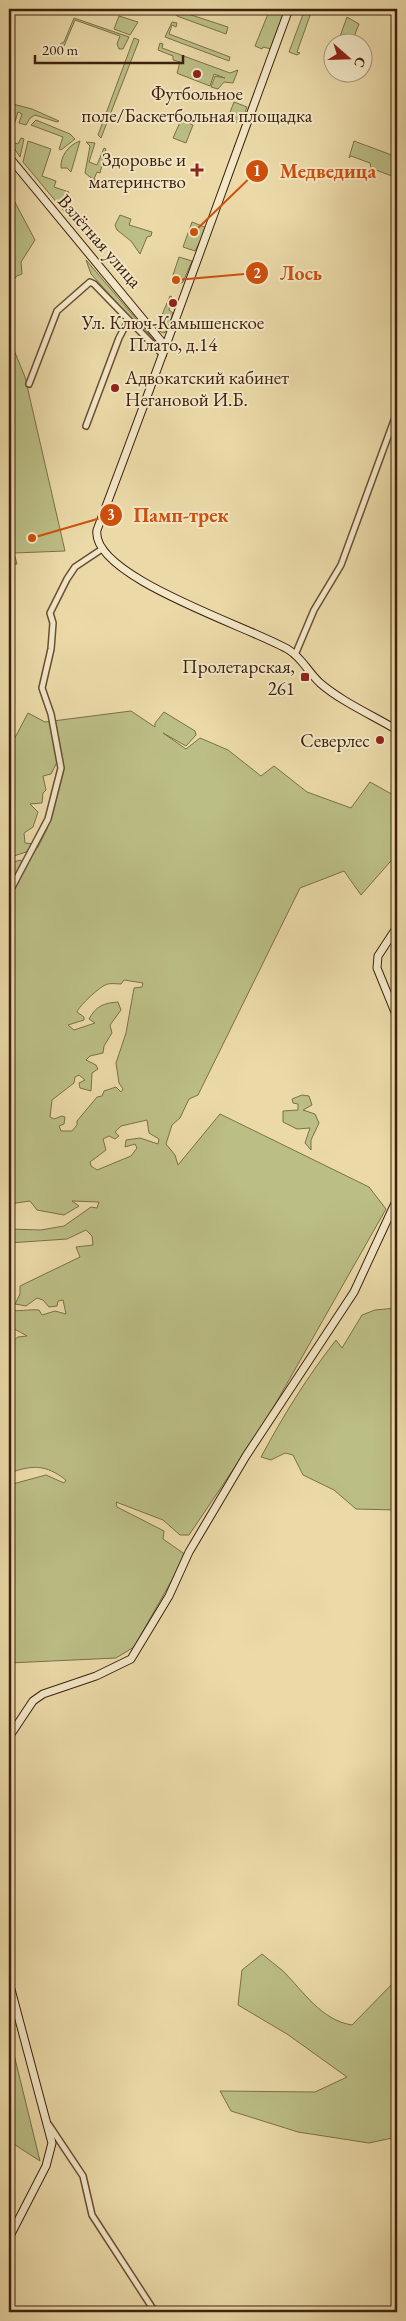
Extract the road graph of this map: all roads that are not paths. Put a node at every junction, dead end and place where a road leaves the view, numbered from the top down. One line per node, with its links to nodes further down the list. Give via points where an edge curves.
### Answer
1 (289, 9): 5 (street)
2 (9, 156): 4 (street, Взлётная улица)
3 (128, 321): 7 (street); 8 (street, via 94,283 87,284 57,311); 10 (street)
4 (155, 332): 5 (street, via 165,336); 6 (street, Взлётная улица)
5 (172, 332): 6 (street)
6 (166, 347): 7 (street)
7 (163, 355): 11 (street, via 97,530)
8 (29, 384)
9 (397, 412): 12 (street, via 341,565 314,610)
10 (86, 426)
11 (102, 550): 12 (street, via 116,565 135,577); 14 (street, via 75,567 50,613 53,623 51,649 42,688 51,714 61,768 48,819)
12 (295, 654): 13 (street, via 329,690)
13 (397, 730)
14 (9, 893)
15 (397, 927): 16 (street, via 378,956 377,968)
16 (397, 1017)
17 (397, 1199): 18 (street, via 354,1292 246,1456 131,1659 96,1676 43,1694 33,1701)
18 (9, 1737)
19 (9, 1982): 20 (street)
20 (46, 2122): 21 (street, via 52,2143 46,2166); 22 (street, via 83,2176 92,2215)
21 (9, 2238)
22 (155, 2312)

